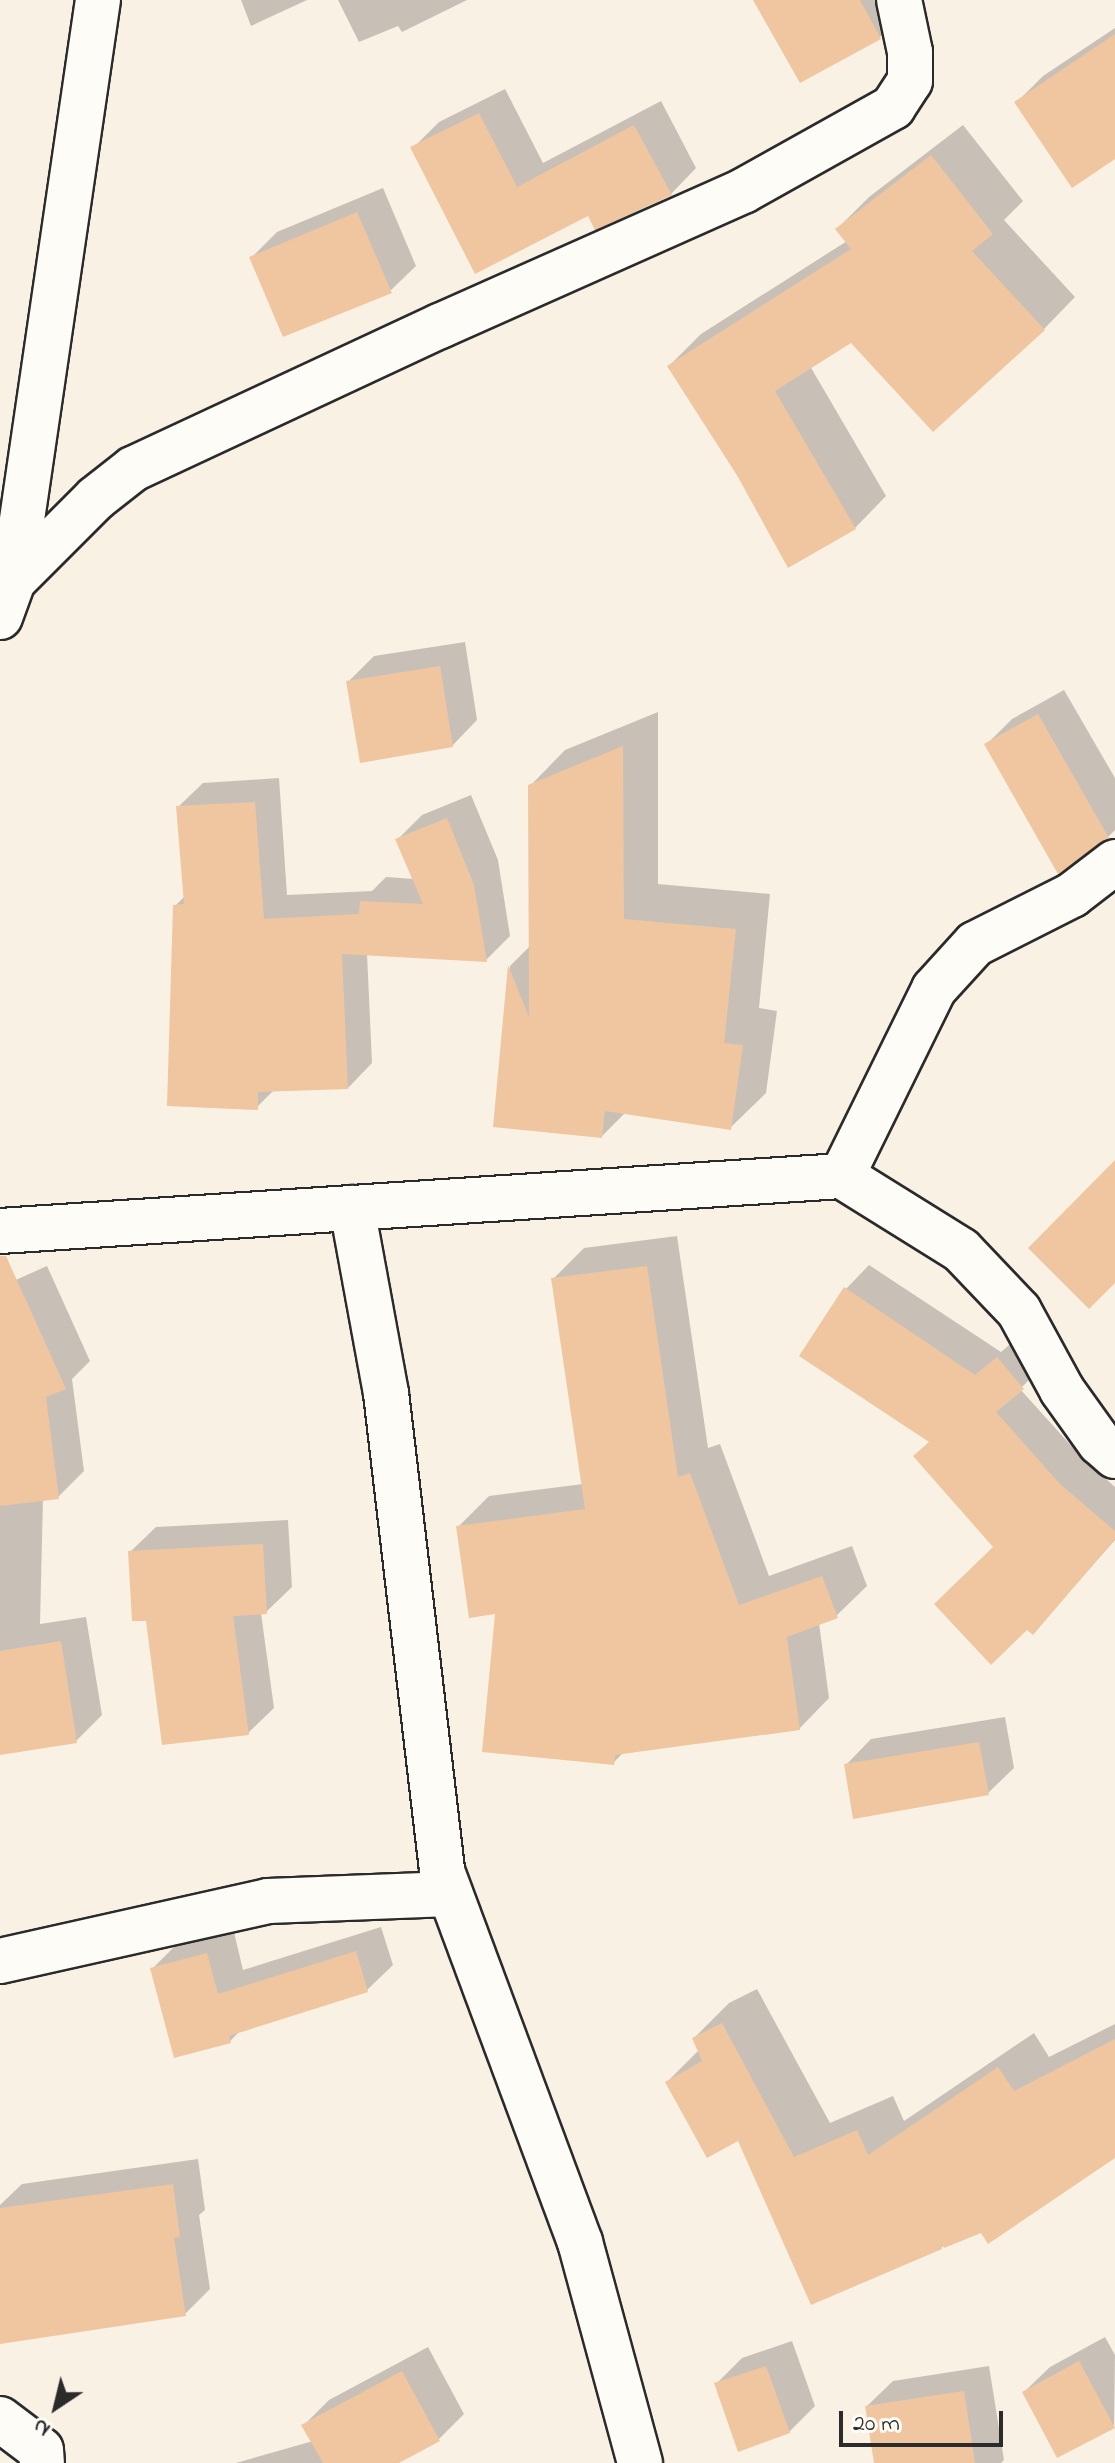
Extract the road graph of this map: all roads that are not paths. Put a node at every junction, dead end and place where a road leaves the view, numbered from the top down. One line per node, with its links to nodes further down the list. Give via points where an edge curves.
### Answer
1 (98, 0): 3 (street)
2 (899, 0): 3 (street, via 910,81 893,107 743,191 133,469 96,498)
3 (6, 599)
4 (1115, 862): 5 (street, via 1072,895 975,944 934,989)
5 (842, 1176): 6 (street); 8 (street, via 961,1250 1019,1311 1062,1390)
6 (352, 1208): 7 (street); 9 (street, via 386,1393 442,1871)
7 (0, 1231)
8 (1115, 1456)
9 (450, 1894): 10 (street, via 268,1901); 13 (street, via 580,2242)
10 (0, 1961)
11 (0, 2419): 12 (street, via 41,2450)
12 (42, 2463)
13 (640, 2463)

